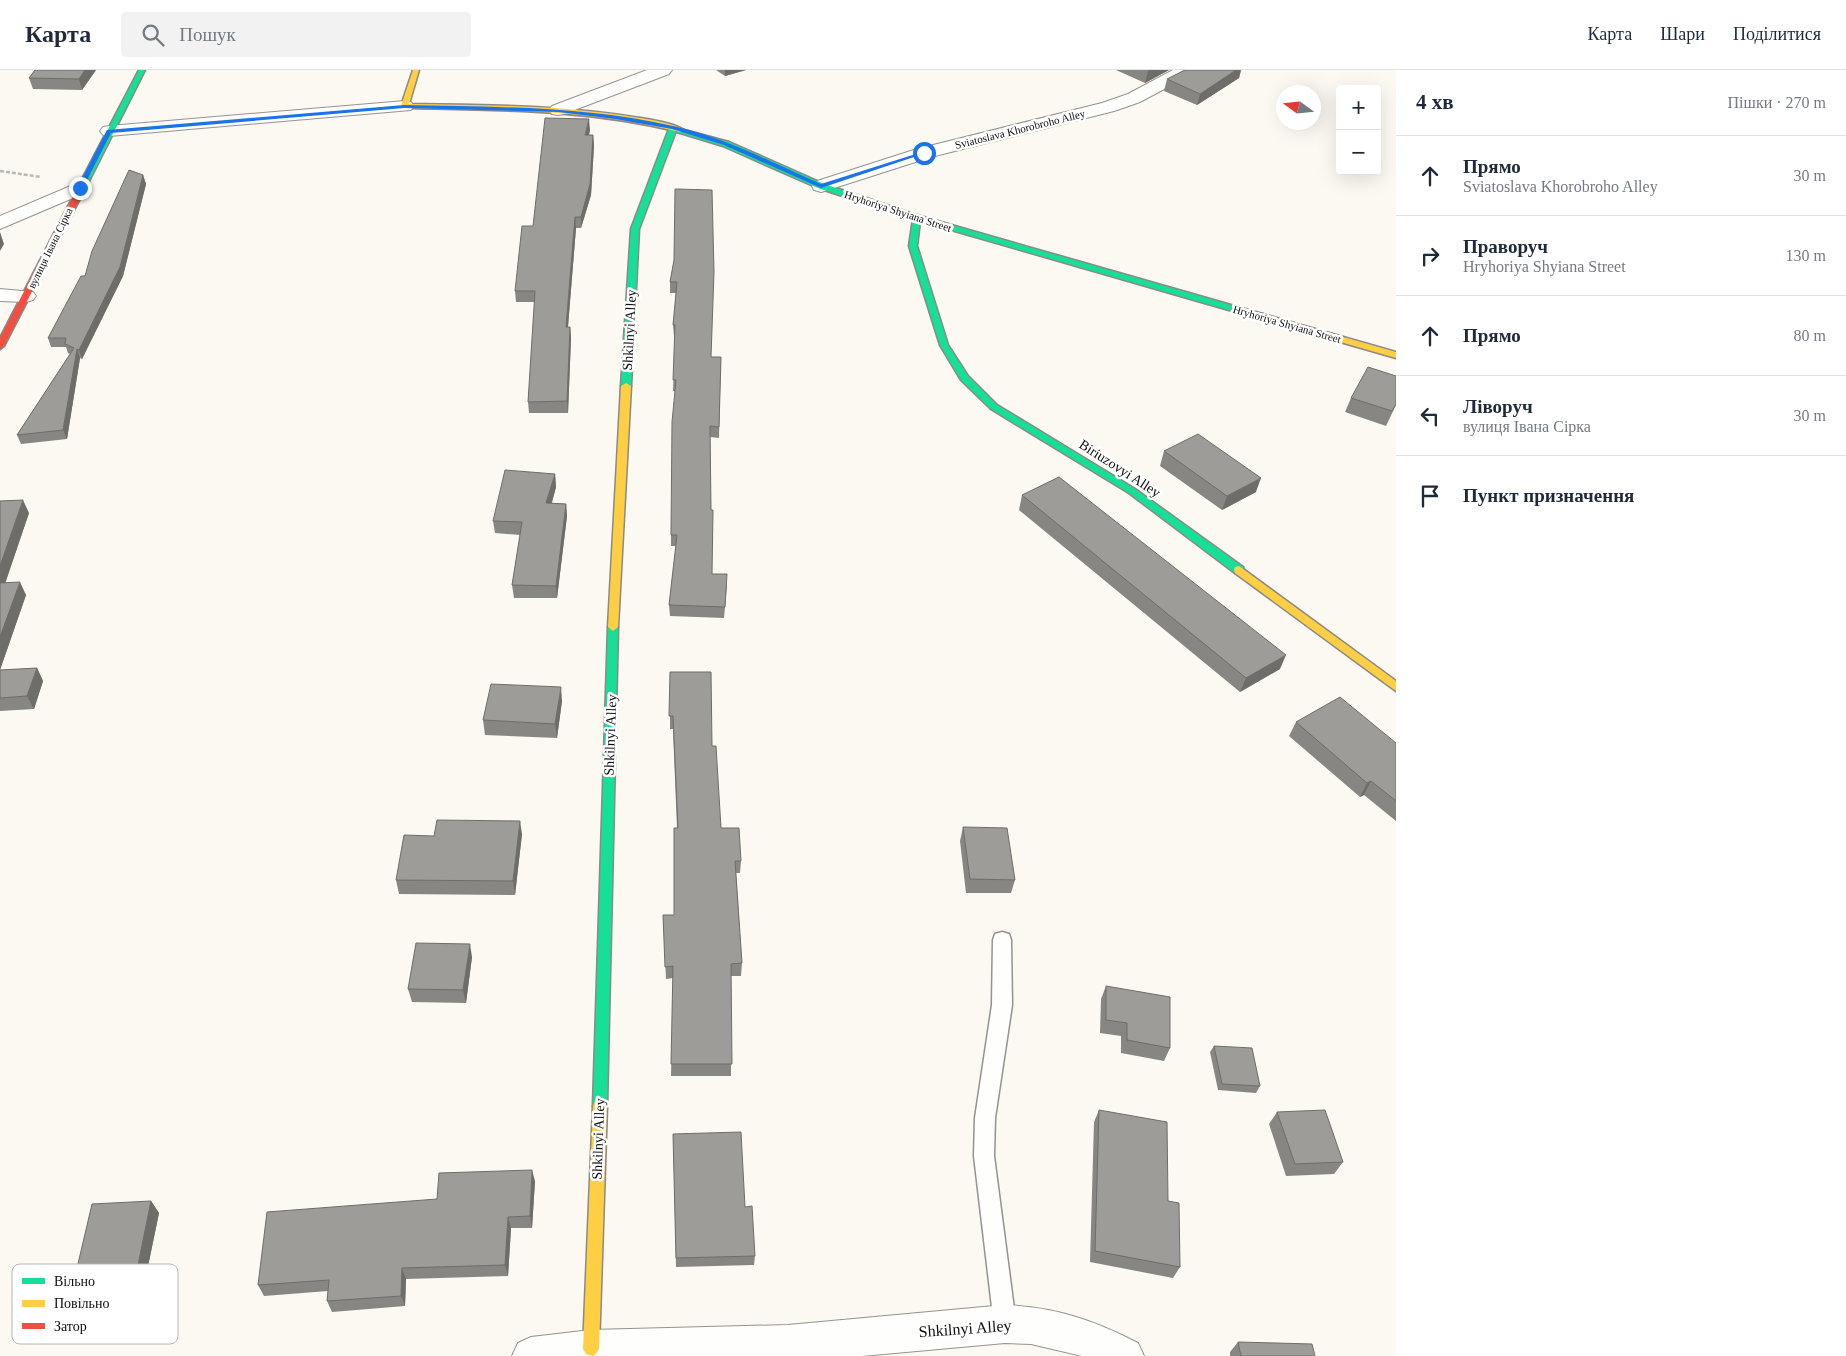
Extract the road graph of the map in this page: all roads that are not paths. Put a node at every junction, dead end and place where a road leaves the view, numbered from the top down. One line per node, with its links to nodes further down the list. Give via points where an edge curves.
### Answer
1 (142, 70): 8 (street, вулиця Івана Сірка)
2 (416, 70): 5 (street)
3 (663, 70): 6 (street)
4 (1186, 70): 9 (street, Sviatoslava Khorobroho Alley, via 1134,98 1108,107 924,153)
5 (404, 106): 6 (street, Hryhoriya Shyiana Street); 8 (street)
6 (558, 110): 7 (street, Hryhoriya Shyiana Street)
7 (673, 128): 9 (street, Hryhoriya Shyiana Street, via 726,144); 20 (street, Shkilnyi Alley, via 635,229 613,625)
8 (109, 131): 10 (street, вулиця Івана Сірка)
9 (821, 186): 11 (street, Hryhoriya Shyiana Street)
10 (80, 188): 12 (street); 14 (street, вулиця Івана Сірка)
11 (917, 218): 16 (street, Hryhoriya Shyiana Street); 17 (street, Biriuzovyi Alley, via 913,246 944,345 964,378 994,407 1132,491)
12 (0, 223)
13 (0, 295): 14 (street)
14 (26, 296): 15 (street, вулиця Івана Сірка)
15 (0, 346)
16 (1396, 355)
17 (1396, 687)
18 (1002, 940): 19 (lane, via 1002,1005 985,1118 984,1156)
19 (1004, 1324): 20 (street, Shkilnyi Alley, via 788,1344); 22 (street, Shkilnyi Alley, via 1031,1325 1094,1340)
20 (590, 1349): 21 (street, Shkilnyi Alley)
21 (531, 1356)
22 (1125, 1356)

